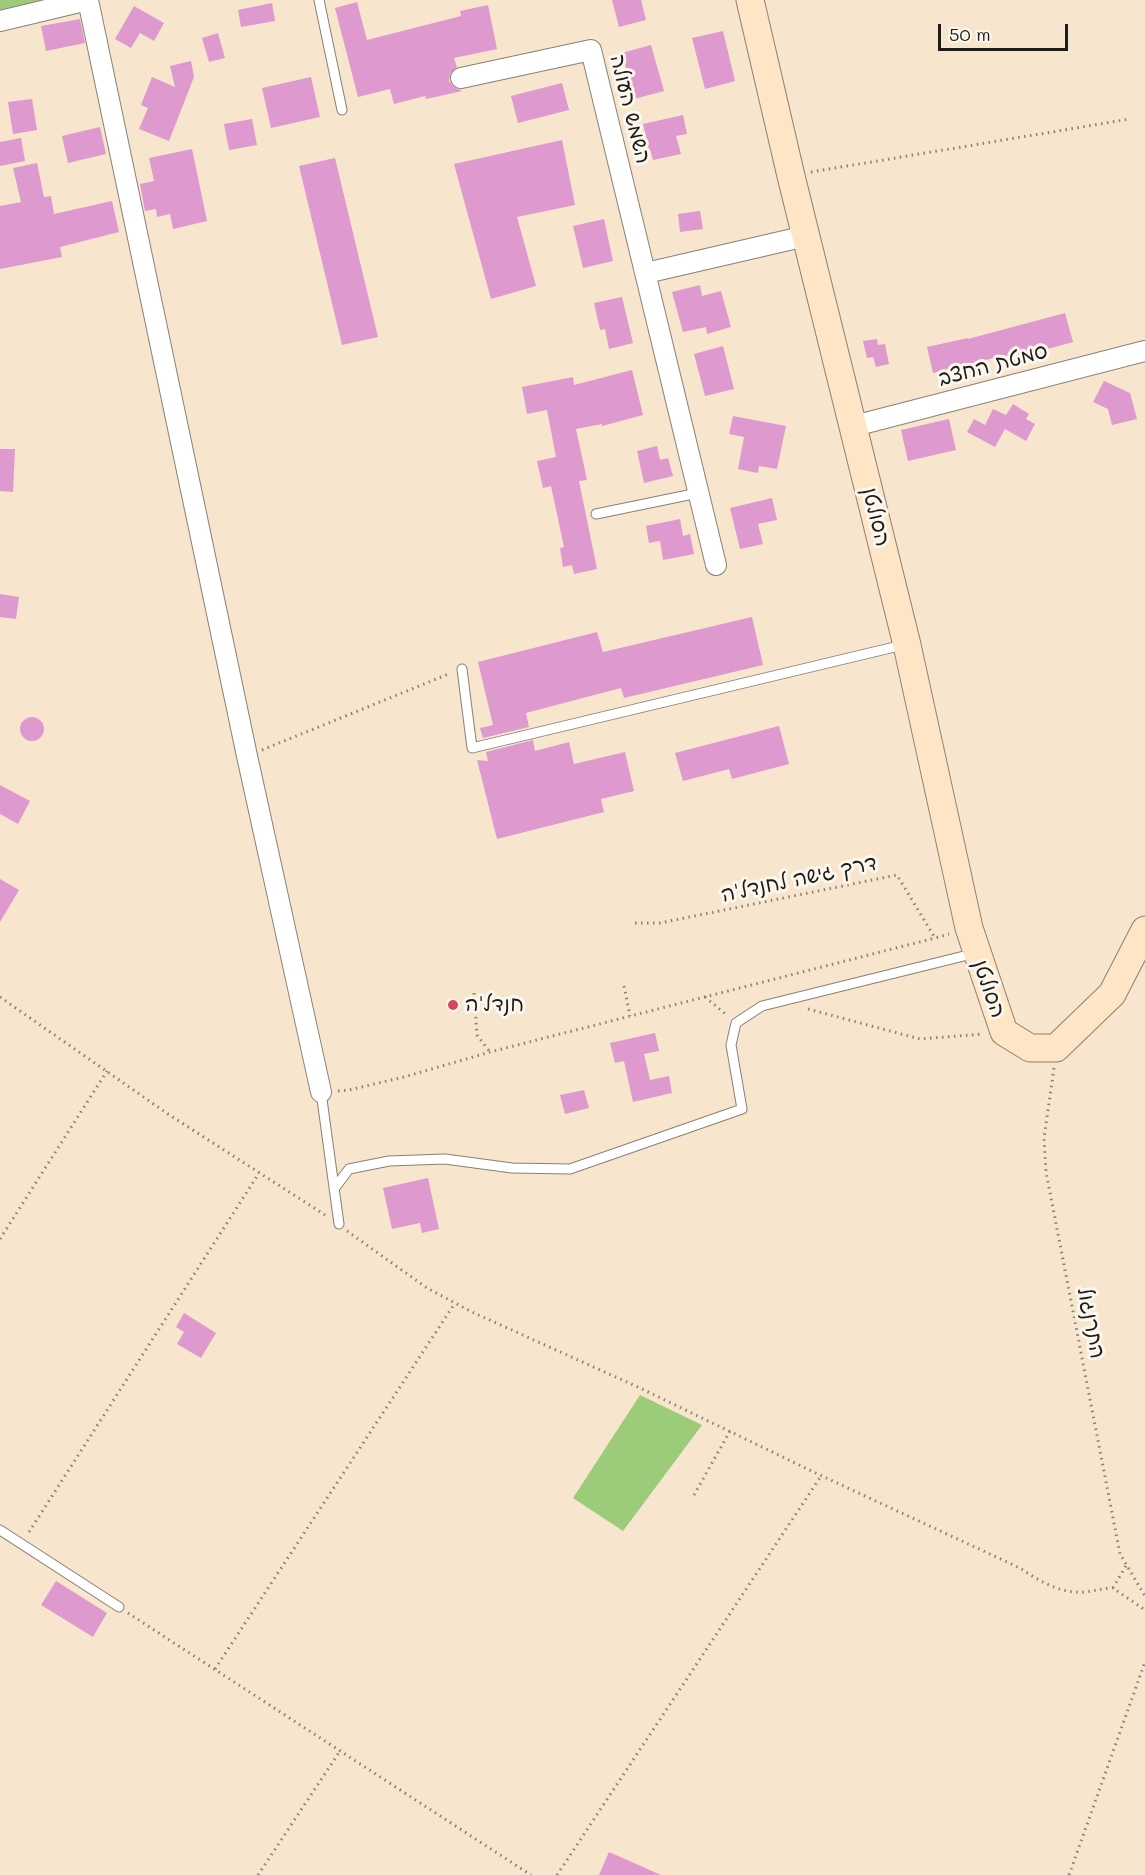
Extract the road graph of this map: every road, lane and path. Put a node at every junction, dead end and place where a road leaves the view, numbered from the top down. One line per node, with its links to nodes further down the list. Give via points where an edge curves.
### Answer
1 (88, 0): 4 (street); 18 (street)
2 (319, 0): 6 (lane)
3 (750, 0): 8 (street, הסולטן)
4 (0, 21)
5 (461, 78): 10 (street, השמש העולה, via 591,50)
6 (342, 110)
7 (1130, 119): 8 (path)
8 (791, 176): 9 (street, הסולטן)
9 (806, 236): 10 (street); 12 (street, הסולטן)
10 (646, 273): 13 (street, השמש העולה)
11 (1145, 351): 12 (street, סמטת החצב)
12 (854, 426): 16 (street, הסולטן)
13 (698, 493): 14 (lane); 15 (street, השמש העולה)
14 (596, 514)
15 (716, 565)
16 (907, 645): 17 (lane, via 472,748); 22 (street, הסולטן)
17 (462, 669): 18 (path)
18 (247, 756): 34 (street)
19 (635, 923): 21 (path, דרך גישה לחנדל'ה, via 660,923 897,875)
20 (1145, 930): 31 (street, via 1112,994)
21 (935, 938): 22 (path); 26 (path)
22 (973, 941): 27 (lane); 30 (street, הסולטן)
23 (624, 986): 28 (path)
24 (474, 993): 32 (path, via 477,1035)
25 (0, 997): 33 (path)
26 (705, 997): 28 (path); 29 (path)
27 (780, 1002): 29 (lane, via 762,1006); 30 (path, via 920,1039)
28 (630, 1016): 32 (path)
29 (736, 1023): 36 (lane, via 731,1045 742,1109 570,1168 512,1168 445,1159 389,1161 349,1168)
30 (1004, 1032): 31 (street, via 1030,1047)
31 (1056, 1048): 45 (path, התרנגול, via 1044,1138 1046,1172 1120,1554)
32 (490, 1052): 34 (path, via 404,1077 349,1090)
33 (107, 1071): 35 (path); 38 (path)
34 (321, 1092): 36 (lane)
35 (259, 1173): 37 (path); 44 (path)
36 (334, 1189): 37 (lane)
37 (339, 1224): 39 (path, via 427,1288)
38 (0, 1239)
39 (455, 1303): 40 (path); 51 (path)
40 (730, 1431): 41 (path); 42 (path)
41 (822, 1476): 46 (path, via 1051,1586 1086,1592); 55 (path)
42 (694, 1496)
43 (0, 1530): 44 (lane)
44 (21, 1544): 48 (lane)
45 (1126, 1564): 46 (path); 47 (path, התרנגול)
46 (1113, 1588): 49 (path)
47 (1145, 1596)
48 (119, 1607): 51 (path)
49 (1145, 1610)
50 (1145, 1662): 56 (path)
51 (214, 1670): 52 (path)
52 (340, 1751): 53 (path); 54 (path)
53 (258, 1875)
54 (531, 1875)
55 (557, 1875)
56 (1069, 1875)

